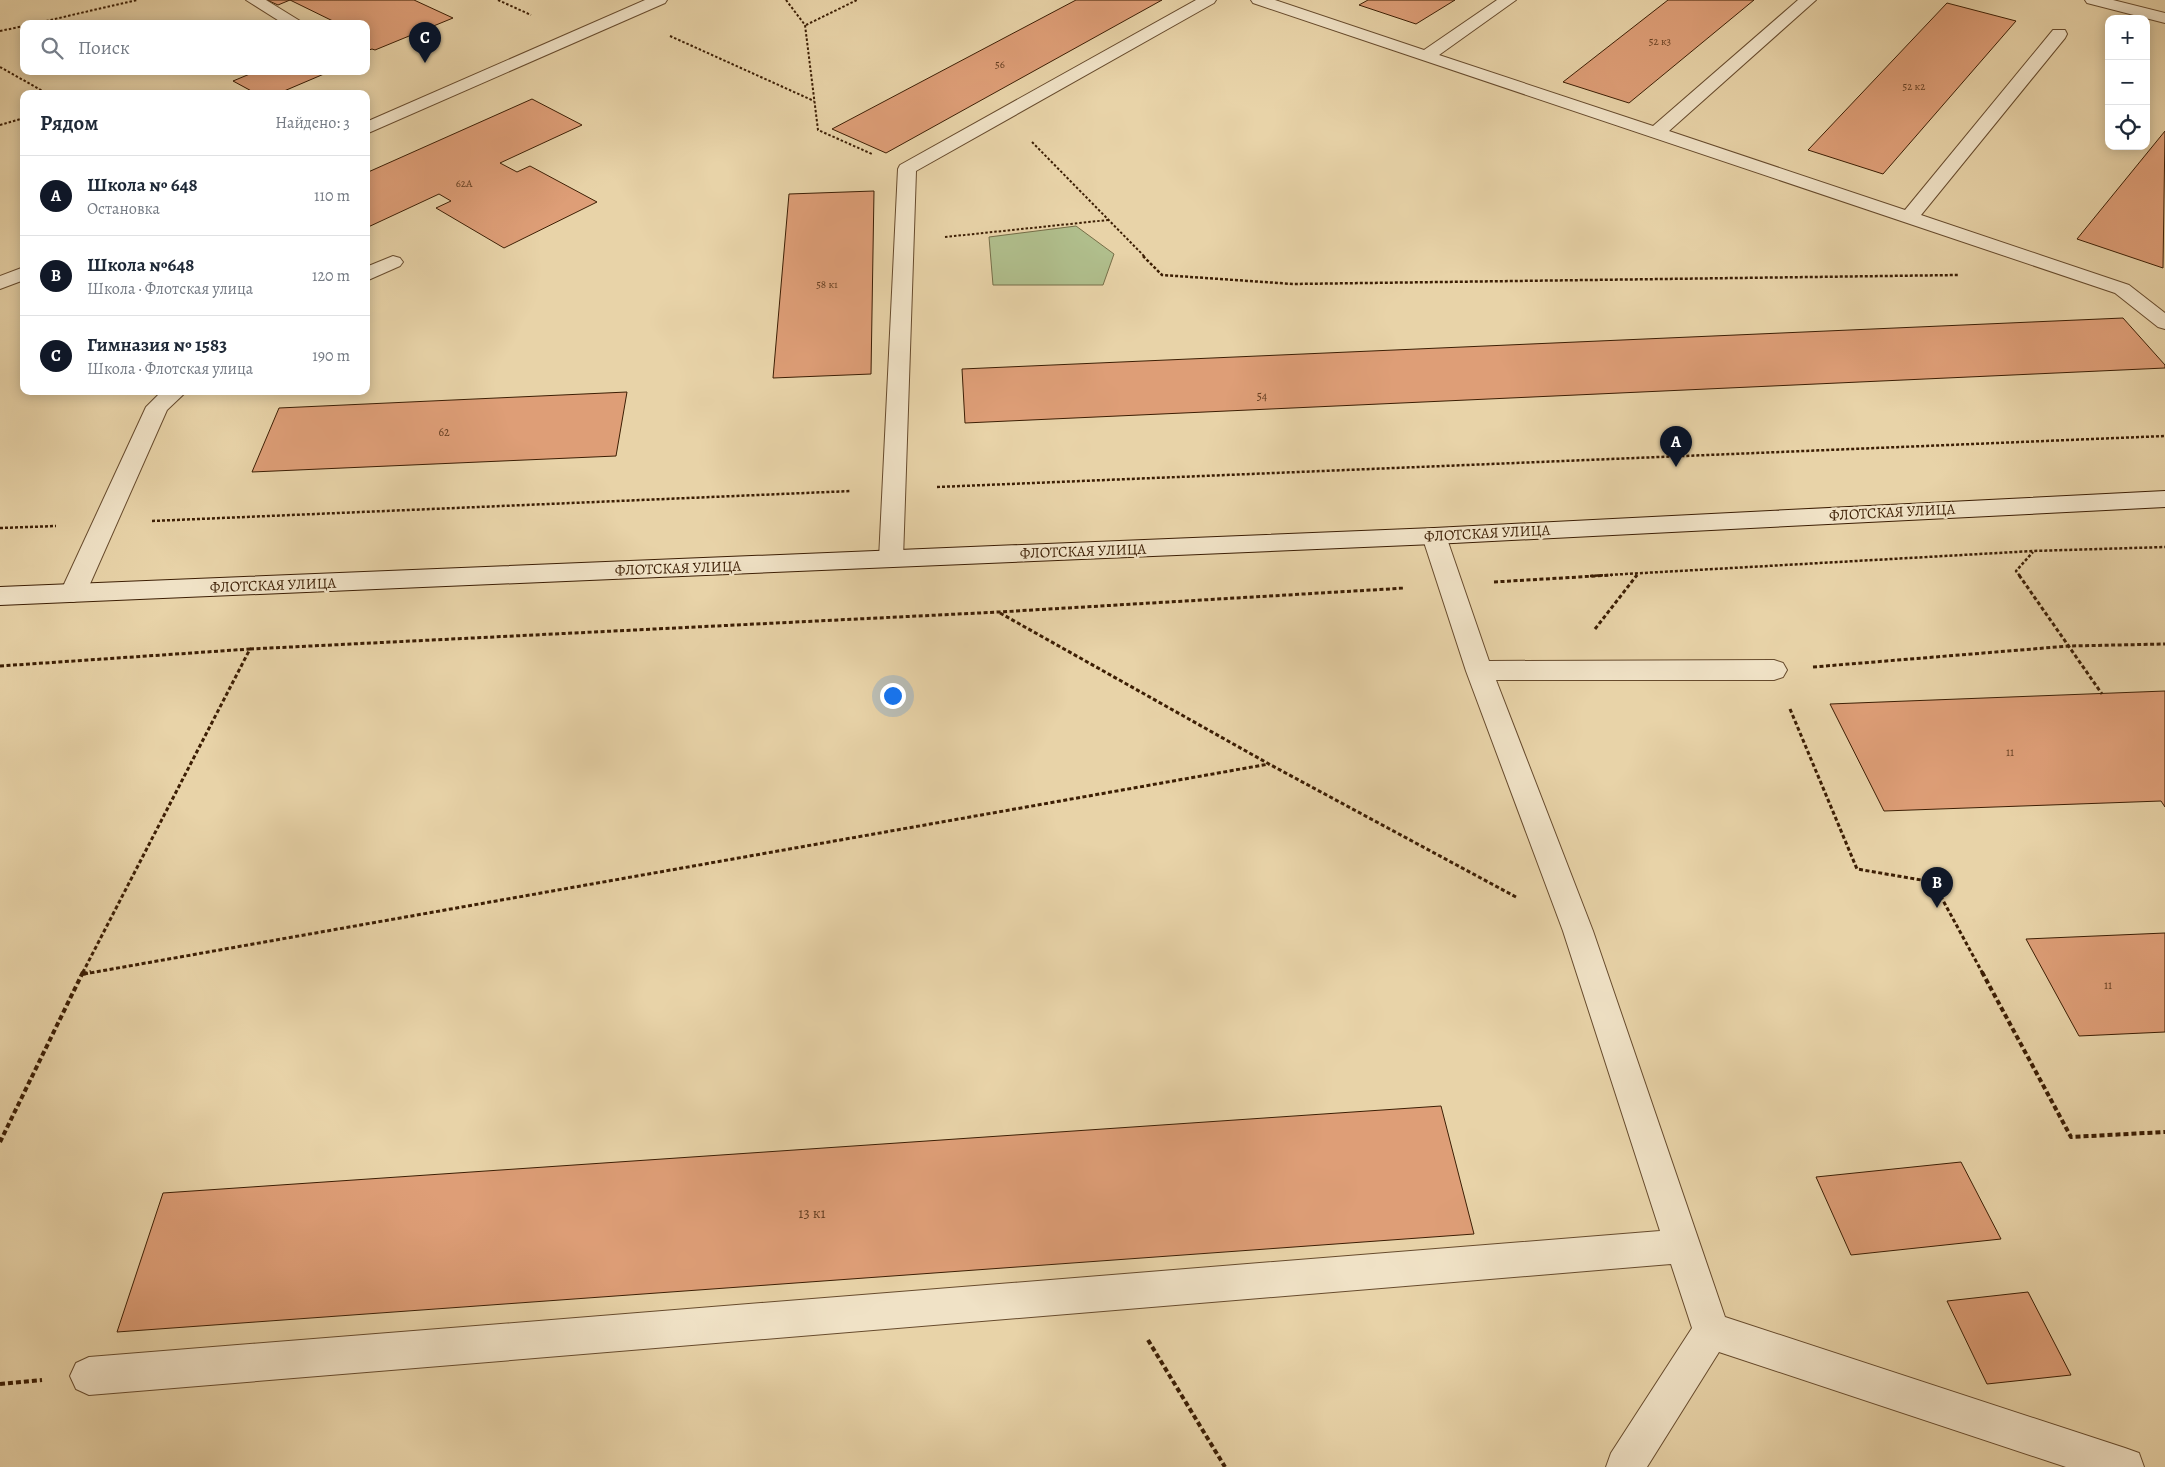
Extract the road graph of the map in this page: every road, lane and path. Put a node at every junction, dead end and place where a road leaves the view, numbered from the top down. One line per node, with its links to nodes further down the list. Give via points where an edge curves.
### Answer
1 (137, 0): 13 (path)
2 (254, 0): 14 (main road)
3 (659, 0): 11 (main road)
4 (786, 0): 15 (path)
5 (857, 0): 15 (path)
6 (1208, 0): 23 (main road)
7 (1259, 0): 19 (main road)
8 (1508, 0): 19 (main road)
9 (1808, 0): 27 (main road)
10 (2093, 0): 12 (main road)
11 (624, 15): 22 (path); 26 (main road)
12 (2165, 18)
13 (50, 20)
14 (290, 20)
15 (806, 25): 22 (path)
16 (20, 27): 17 (path)
17 (0, 31)
18 (2059, 34): 29 (main road)
19 (1426, 56): 27 (main road)
20 (0, 67): 21 (path)
21 (41, 90)
22 (815, 102): 28 (path, via 818,130)
23 (1005, 114): 28 (main road); 30 (path)
24 (20, 119): 25 (path)
25 (0, 125)
26 (370, 127)
27 (1656, 132): 29 (main road)
28 (907, 169): 31 (main road)
29 (1909, 217): 37 (main road, via 2122,289)
30 (1109, 220): 31 (path); 35 (path, via 1162,275 1293,284)
31 (903, 242): 40 (main road)
32 (392, 262): 33 (main road)
33 (370, 273)
34 (20, 275): 36 (main road)
35 (1968, 275)
36 (0, 283)
37 (2165, 323)
38 (171, 395): 42 (main road, via 157,407)
39 (2165, 436): 40 (path)
40 (892, 489): 42 (path); 47 (main road)
41 (2165, 499): 44 (main road, ФЛОТСКАЯ УЛИЦА)
42 (106, 523): 43 (path); 50 (main road)
43 (0, 528)
44 (1434, 536): 47 (main road, ФЛОТСКАЯ УЛИЦА); 49 (main road)
45 (2165, 546): 46 (path)
46 (2033, 551): 48 (path); 54 (path, via 2016,571)
47 (890, 559): 50 (main road, ФЛОТСКАЯ УЛИЦА)
48 (1637, 574): 49 (path); 59 (path)
49 (1449, 585): 52 (path); 58 (main road)
50 (73, 593): 51 (main road, ФЛОТСКАЯ УЛИЦА)
51 (0, 596)
52 (999, 612): 55 (path); 61 (path)
53 (2165, 644): 54 (path)
54 (2069, 646): 57 (path); 60 (path)
55 (250, 649): 56 (path); 63 (path)
56 (0, 666)
57 (1774, 670): 59 (main road); 64 (path, via 1858,869 1933,882 2071,1137)
58 (1479, 671): 59 (main road); 62 (main road)
59 (1562, 672)
60 (2102, 694)
61 (1269, 764): 62 (path); 63 (path)
62 (1578, 931): 66 (main road)
63 (82, 974): 65 (path)
64 (2165, 1132)
65 (0, 1142)
66 (1682, 1246): 67 (main road); 68 (main road)
67 (1119, 1292): 69 (main road); 70 (path)
68 (1711, 1331): 71 (main road); 72 (main road)
69 (89, 1376)
70 (1225, 1467)
71 (1625, 1467)
72 (2125, 1467)

